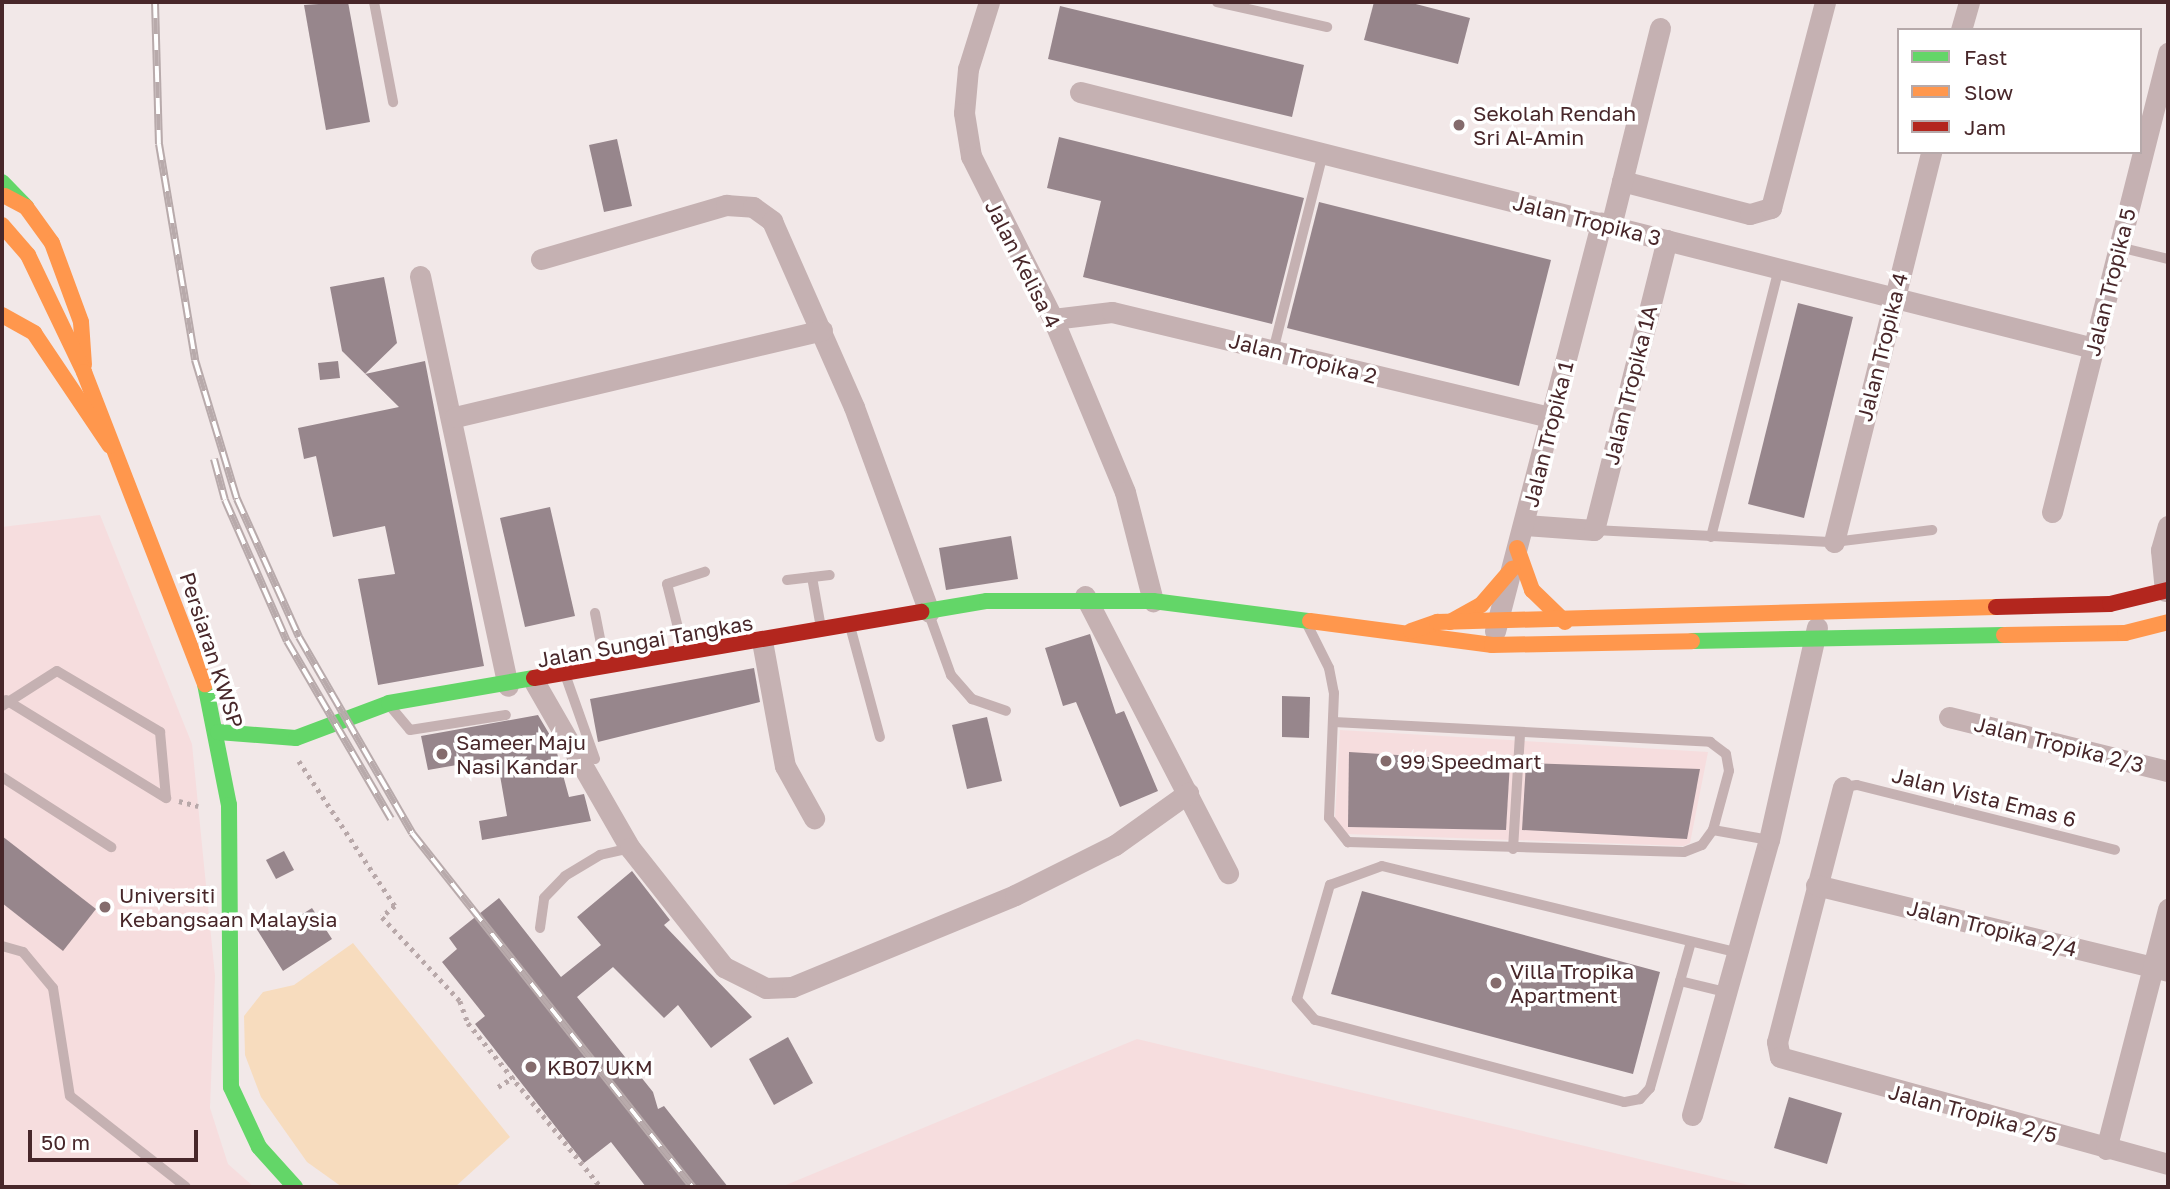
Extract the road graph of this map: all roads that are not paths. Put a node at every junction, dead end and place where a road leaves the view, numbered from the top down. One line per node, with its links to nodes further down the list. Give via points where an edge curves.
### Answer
1 (374, 2): 11 (lane)
2 (989, 2): 28 (street, Jalan Kelisa 4, via 968,69 964,113 971,156)
3 (1217, 2): 6 (lane)
4 (1825, 2): 14 (street, via 1771,208 1750,214)
5 (1969, 2): 7 (street)
6 (1327, 27)
7 (1962, 28)
8 (1660, 29): 14 (street, Jalan Tropika 1)
9 (2168, 52): 21 (street, Jalan Tropika 5)
10 (1080, 92): 12 (street, Jalan Tropika 3)
11 (393, 102)
12 (1323, 153): 19 (street, Jalan Tropika 3); 31 (lane)
13 (1930, 154): 26 (street, Jalan Tropika 4)
14 (1622, 181): 19 (street, Jalan Tropika 1)
15 (2, 182): 17 (street)
16 (2, 194): 17 (street, Persiaran KWSP)
17 (26, 208): 32 (street, Persiaran KWSP, via 52,243 81,322)
18 (2, 225): 32 (street, Persiaran KWSP, via 28,255)
19 (1606, 225): 20 (street, Jalan Tropika 3); 34 (street, Jalan Tropika 1)
20 (1667, 240): 24 (street, Jalan Tropika 3); 39 (street, Jalan Tropika 1A)
21 (2119, 247): 23 (lane); 30 (street, Jalan Tropika 5)
22 (541, 259): 29 (street, via 726,205 753,207 772,221)
23 (2168, 259)
24 (1779, 268): 26 (street, Jalan Tropika 3); 41 (lane)
25 (420, 276): 33 (street)
26 (1894, 297): 30 (street, Jalan Tropika 3); 42 (street, Jalan Tropika 4)
27 (2, 315): 35 (street, via 34,333)
28 (1053, 319): 31 (street, Jalan Tropika 2, via 1112,312); 51 (street, Jalan Kelisa 4, via 1125,492)
29 (822, 330): 33 (street); 53 (street)
30 (2093, 348): 36 (street, Jalan Tropika 5)
31 (1273, 351): 34 (street, Jalan Tropika 2)
32 (84, 372): 35 (street, Persiaran KWSP)
33 (455, 417): 69 (street)
34 (1552, 418): 37 (street, Jalan Tropika 1)
35 (110, 446): 76 (street, Persiaran KWSP, via 178,608)
36 (2052, 512)
37 (1525, 525): 39 (street); 43 (street, Jalan Tropika 1)
38 (2168, 526): 49 (street, via 2161,550)
39 (1594, 530): 41 (lane)
40 (1932, 530): 42 (lane)
41 (1711, 537): 42 (lane)
42 (1834, 542)
43 (1517, 548): 44 (street, Jalan Tropika 1); 57 (street, via 1532,590)
44 (1512, 569): 56 (street, via 1481,605); 62 (street, Jalan Tropika 1)
45 (705, 572): 65 (lane, via 667,584)
46 (830, 575): 47 (lane)
47 (812, 577): 48 (lane); 60 (lane)
48 (787, 580)
49 (2166, 591): 52 (street, via 2110,604)
50 (1094, 597): 51 (street, Jalan Sungai Tangkas); 53 (street, Jalan Sungai Tangkas); 83 (street)
51 (1153, 601): 55 (street, Jalan Sungai Tangkas)
52 (1821, 611): 57 (street); 63 (street)
53 (929, 612): 59 (street, Jalan Sungai Tangkas); 72 (lane, via 951,675 972,699)
54 (595, 613): 66 (lane)
55 (1305, 620): 61 (street, Jalan Sungai Tangkas); 75 (lane, via 1329,668)
56 (1450, 622): 61 (street); 62 (street)
57 (1565, 622): 62 (street)
58 (2168, 622): 63 (street, via 2125,633)
59 (850, 626): 60 (street, Jalan Sungai Tangkas); 78 (lane)
60 (822, 631): 64 (street, Jalan Sungai Tangkas)
61 (1407, 632): 62 (street, via 1436,642)
62 (1494, 635): 63 (street)
63 (1814, 640): 86 (street)
64 (762, 641): 65 (street, Jalan Sungai Tangkas); 84 (street, via 785,766)
65 (685, 655): 66 (street, Jalan Sungai Tangkas)
66 (606, 670): 67 (street, Jalan Sungai Tangkas)
67 (566, 677): 68 (street, Jalan Sungai Tangkas); 79 (lane)
68 (535, 683): 69 (street, Jalan Sungai Tangkas); 88 (street)
69 (508, 686): 71 (street, Jalan Sungai Tangkas)
70 (4, 703): 70 (lane, via 57,671 160,732 166,798)
71 (389, 704): 73 (lane, via 410,730); 76 (street, Jalan Sungai Tangkas, via 296,738)
72 (1006, 711)
73 (506, 715)
74 (1949, 717): 80 (street, Jalan Tropika 2/3)
75 (1334, 722): 77 (lane); 89 (lane, via 1329,818 1336,834 1348,842)
76 (218, 732): 105 (street, Persiaran KWSP, via 233,894 230,1087 259,1147)
77 (1520, 734): 85 (lane, via 1710,741 1726,754 1728,771); 89 (lane)
78 (880, 737)
79 (595, 759)
80 (2168, 771)
81 (2, 777): 87 (lane)
82 (1843, 787): 90 (lane, Jalan Vista Emas 6, via 1857,785); 92 (street)
83 (1188, 793): 88 (street, via 1115,845 1015,895 792,987 766,988 724,967); 91 (street)
84 (814, 818)
85 (1713, 830): 86 (lane); 89 (lane, via 1702,845 1685,852)
86 (1769, 840): 97 (street)
87 (111, 847)
88 (630, 848): 94 (lane, via 600,855 565,876 544,898)
89 (1513, 849)
90 (2115, 850)
91 (1228, 873)
92 (1816, 885): 98 (street, Jalan Tropika 2/4); 102 (street, Jalan Tropika 2/5, via 1777,1042 1780,1057)
93 (2168, 909): 98 (street)
94 (540, 928)
95 (1691, 942): 97 (lane); 99 (lane); 99 (lane, via 1382,866 1330,885 1297,999 1315,1020 1624,1101 1640,1099 1650,1088)
96 (2, 946): 104 (lane, via 23,952 53,988 70,1096)
97 (1736, 952): 100 (street)
98 (2161, 969): 102 (street)
99 (1680, 981): 100 (lane)
100 (1725, 992): 101 (street)
101 (1692, 1115)
102 (2106, 1149): 103 (street, Jalan Tropika 2/5)
103 (2168, 1164)
104 (186, 1187)
105 (295, 1187)

